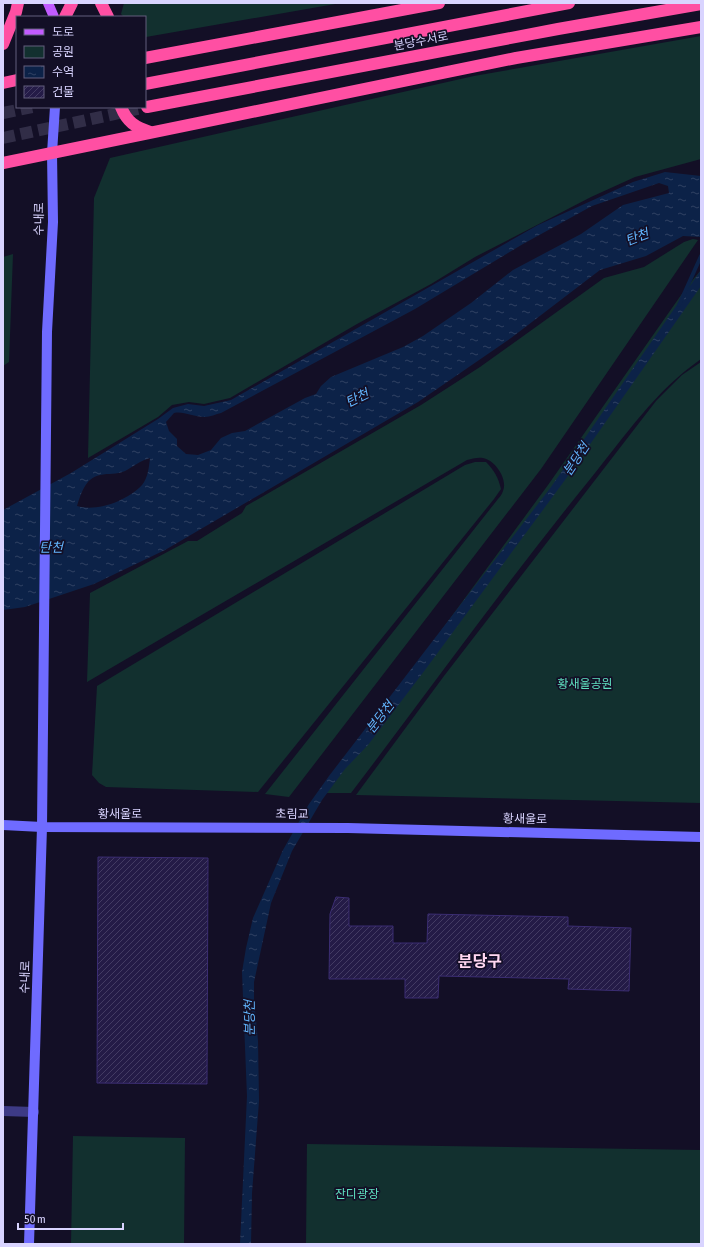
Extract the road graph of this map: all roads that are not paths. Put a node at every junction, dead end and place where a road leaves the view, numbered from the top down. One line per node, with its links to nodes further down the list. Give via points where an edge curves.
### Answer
1 (18, 3): 14 (highway)
2 (48, 3): 9 (main road)
3 (61, 3): 10 (highway)
4 (72, 3): 11 (highway)
5 (101, 3): 12 (highway)
6 (439, 3): 15 (highway)
7 (569, 3): 18 (highway, 분당수서로)
8 (701, 4): 19 (highway, 분당수서로)
9 (54, 16)
10 (60, 16)
11 (66, 16)
12 (108, 16)
13 (701, 26): 22 (highway, via 516,58)
14 (3, 44)
15 (151, 56)
16 (16, 80): 17 (highway)
17 (3, 82)
18 (146, 84)
19 (146, 107)
20 (55, 108): 23 (main road, 수내로)
21 (121, 108): 22 (highway, via 130,123)
22 (151, 133): 23 (highway)
23 (52, 153): 24 (highway); 27 (main road, 수내로, via 47,332)
24 (3, 163)
25 (3, 826): 27 (main road, 황새울로)
26 (237, 826): 27 (main road, 황새울로); 28 (main road, 초림교)
27 (42, 827): 31 (main road, 수내로)
28 (348, 828): 29 (main road, 황새울로)
29 (701, 837)
30 (3, 1111): 31 (street)
31 (34, 1112): 32 (main road, 수내로)
32 (29, 1244)

